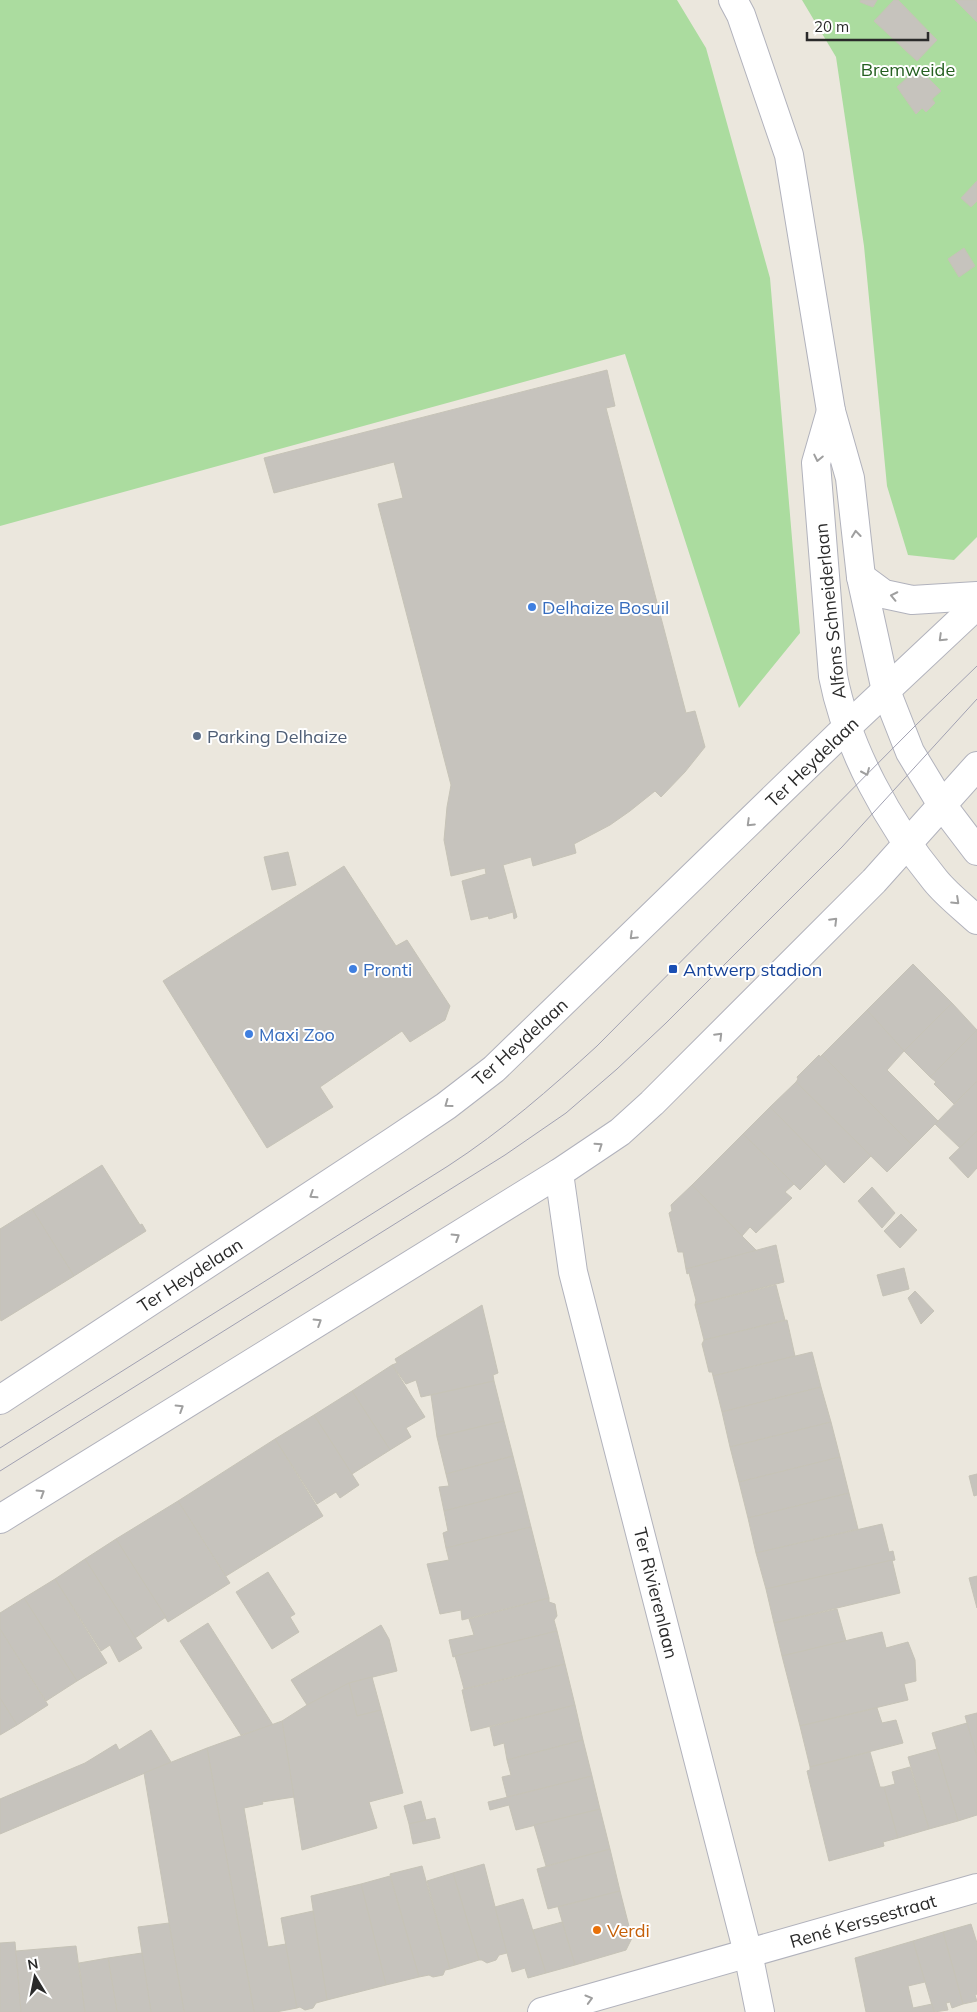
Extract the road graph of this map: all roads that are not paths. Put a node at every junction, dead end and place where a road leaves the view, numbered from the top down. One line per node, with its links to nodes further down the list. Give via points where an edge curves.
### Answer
1 (733, 0): 2 (street, Alfons Schneiderlaan, via 789,155)
2 (831, 411): 3 (street, Alfons Schneiderlaan, one-way to 2, via 850,478); 7 (street, Alfons Schneiderlaan, one-way to 7, via 816,463 833,676)
3 (861, 577): 4 (street, Alfons Schneiderlaan, one-way to 3, via 912,600 884,594); 6 (street, Alfons Schneiderlaan)
4 (977, 596)
5 (977, 605): 6 (street, Ter Heydelaan, one-way to 6)
6 (886, 691): 7 (street, Ter Heydelaan); 9 (street, Alfons Schneiderlaan, via 910,752)
7 (847, 727): 10 (street, Alfons Schneiderlaan, one-way to 10, via 869,779); 14 (street, Ter Heydelaan, one-way to 14, via 494,1070 394,1141)
8 (977, 766): 9 (street)
9 (942, 805): 10 (street); 11 (street, Alfons Schneiderlaan)
10 (908, 844): 12 (street, Alfons Schneiderlaan, one-way to 12, via 936,881); 13 (street, one-way to 10, via 620,1132 652,1103)
11 (977, 851)
12 (977, 920)
13 (559, 1173): 15 (street, one-way to 13); 17 (street, Ter Rivierenlaan, via 573,1272)
14 (0, 1400)
15 (0, 1519)
16 (977, 1888): 17 (street, René Kerssestraat)
17 (748, 1954): 18 (street, René Kerssestraat, one-way to 17); 19 (street, Ter Rivierenlaan)
18 (542, 2012)
19 (760, 2012)

